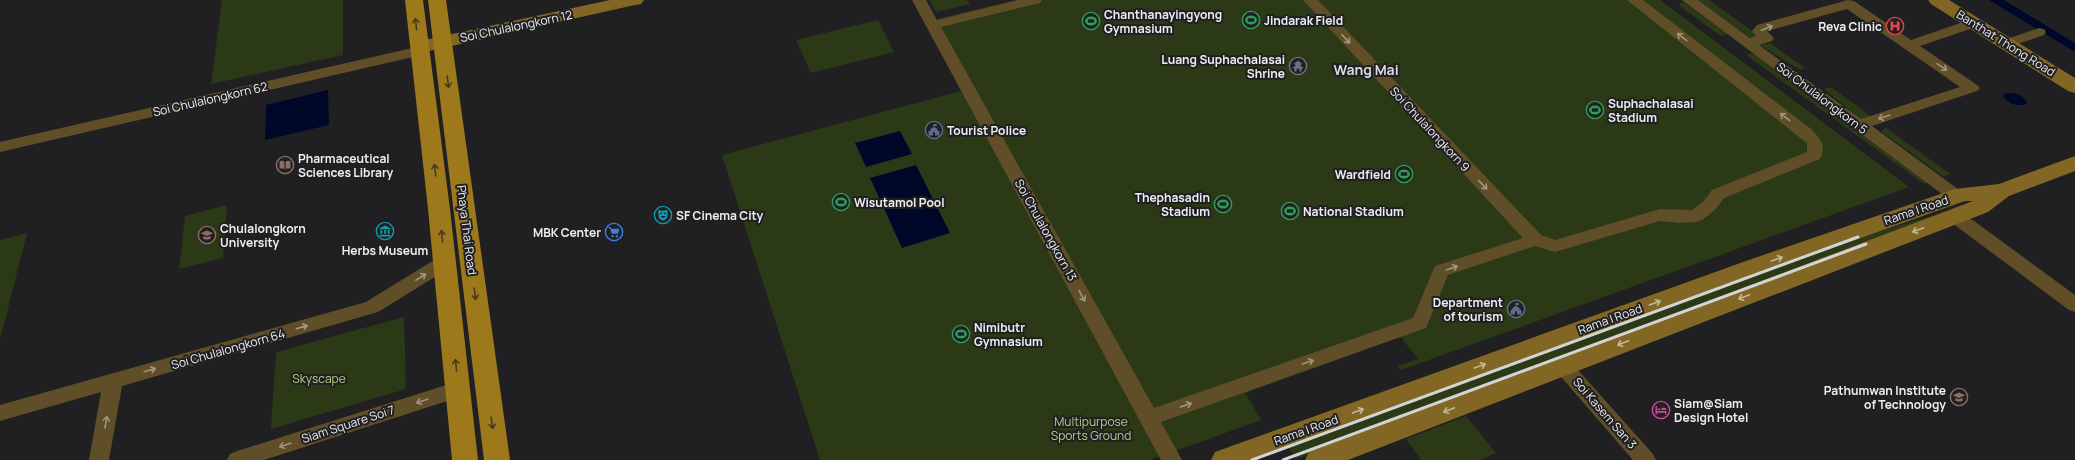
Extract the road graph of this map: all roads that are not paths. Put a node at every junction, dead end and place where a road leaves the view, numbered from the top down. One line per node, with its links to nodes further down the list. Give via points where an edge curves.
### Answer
1 (414, 0): 17 (main road, Phaya Thai Road, one-way to 1)
2 (438, 0): 13 (main road, Phaya Thai Road)
3 (635, 0): 13 (main road, Soi Chulalongkorn 12)
4 (919, 0): 11 (street, Soi Chulalongkorn 13)
5 (1035, 0): 11 (street)
6 (1310, 0): 23 (street, Soi Chulalongkorn 9, one-way to 23)
7 (1689, 0): 14 (street, Soi Chulalongkorn 5)
8 (1938, 0): 10 (main road, Banthat Thong Road)
9 (1638, 1): 23 (street, one-way to 9, via 1555,246 1660,215 1679,218 1696,216 1709,206 1718,194 1814,155 1815,142)
10 (1974, 23): 15 (main road, Banthat Thong Road); 16 (street)
11 (933, 25): 30 (street, Soi Chulalongkorn 13, one-way to 30)
12 (2039, 32): 15 (street)
13 (443, 41): 17 (main road, Soi Chulalongkorn 12); 34 (main road, Phaya Thai Road, one-way to 34)
14 (1748, 43): 16 (street, one-way to 16, via 1767,38 1759,31 1762,28 1849,4); 19 (street, Soi Chulalongkorn 5)
15 (2006, 44): 18 (main road, Banthat Thong Road)
16 (1909, 45): 19 (street, one-way to 19, via 1972,88)
17 (420, 49): 20 (street, Soi Chulalongkorn 62); 24 (main road, Phaya Thai Road, one-way to 17)
18 (2075, 88)
19 (1859, 125): 22 (street, Soi Chulalongkorn 5)
20 (0, 147)
21 (2075, 163): 22 (main road, Rama I Road, via 2001,191 1963,194)
22 (1948, 209): 25 (street, Soi Chulalongkorn 5); 26 (main road, Rama I Road, one-way to 26); 36 (main road, Rama I Road, one-way to 22, via 1754,267)
23 (1535, 240): 30 (street, one-way to 23, via 1420,323 1441,271)
24 (445, 262): 27 (street, Soi Chulalongkorn 64, one-way to 24, via 372,307); 28 (main road, Phaya Thai Road, one-way to 24)
25 (2075, 305)
26 (1564, 366): 37 (main road, Rama I Road, one-way to 37); 38 (street, Soi Kasem San 3)
27 (113, 381): 29 (street, Soi Chulalongkorn 64); 31 (street, one-way to 27)
28 (459, 389): 32 (street, Siam Square Soi 7, one-way to 32); 33 (main road, Phaya Thai Road)
29 (0, 413)
30 (1149, 418): 35 (street, Soi Chulalongkorn 13)
31 (99, 460)
32 (237, 460)
33 (465, 460)
34 (497, 460)
35 (1172, 460)
36 (1224, 460)
37 (1318, 460)
38 (1646, 460)

